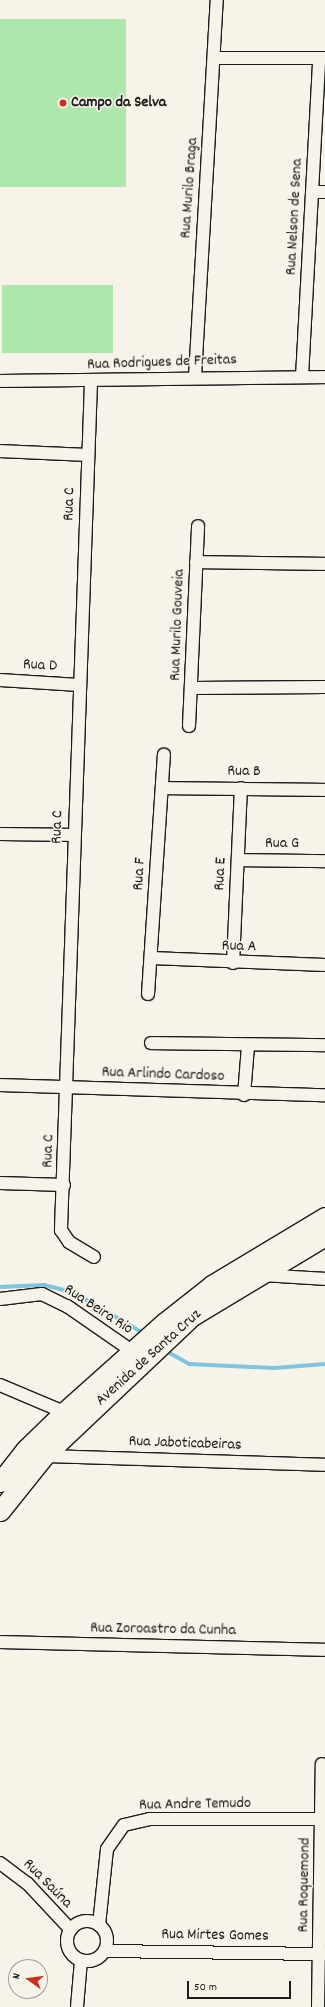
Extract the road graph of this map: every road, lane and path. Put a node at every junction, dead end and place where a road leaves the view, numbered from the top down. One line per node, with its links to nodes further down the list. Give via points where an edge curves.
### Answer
1 (217, 0): 2 (street, Rua Murilo Braga)
2 (214, 58): 3 (street); 7 (street, Rua Murilo Braga)
3 (322, 58): 4 (street, Rua Nelson de Sena)
4 (319, 192): 5 (street, Rua Nelson de Sena)
5 (302, 377): 6 (street, Rua Rodrigues de Freitas); 7 (street, Rua Rodrigues de Freitas)
6 (325, 377)
7 (195, 378): 9 (street, Rua Rodrigues de Freitas)
8 (0, 381): 9 (street, Rua Rodrigues de Freitas)
9 (90, 382): 11 (street, Rua C)
10 (0, 452): 11 (street)
11 (88, 455): 16 (street, Rua C)
12 (198, 526): 13 (street, Rua Murilo Gouveia)
13 (196, 562): 14 (street); 18 (street, Rua Murilo Gouveia)
14 (325, 564)
15 (0, 680): 16 (street, Rua D)
16 (79, 684): 25 (street, Rua C)
17 (325, 687): 18 (street)
18 (192, 688): 19 (street, Rua Murilo Gouveia)
19 (189, 726)
20 (164, 755): 21 (street, Rua F)
21 (162, 788): 22 (street, Rua B); 28 (street, Rua F)
22 (241, 788): 23 (street, Rua B); 26 (street, Rua E)
23 (325, 790)
24 (0, 834): 25 (street)
25 (73, 835): 36 (street, Rua C)
26 (238, 860): 27 (street, Rua G); 29 (street, Rua E)
27 (325, 861)
28 (151, 958): 29 (street, Rua A); 31 (street, Rua F)
29 (233, 963): 30 (street, Rua A)
30 (325, 965)
31 (148, 994)
32 (151, 1043): 34 (street)
33 (325, 1045): 34 (street)
34 (248, 1046): 37 (street)
35 (0, 1085): 36 (street, Rua Arlindo Cardoso)
36 (67, 1087): 37 (street, Rua Arlindo Cardoso); 40 (street, Rua C)
37 (244, 1095): 38 (street, Rua Arlindo Cardoso)
38 (325, 1095)
39 (0, 1183): 40 (street)
40 (64, 1185): 43 (street, Rua C, via 61,1230 69,1242)
41 (325, 1217): 47 (main road, Avenida de Santa Cruz, via 212,1284)
42 (325, 1236): 44 (main road, Avenida de Santa Cruz)
43 (94, 1257)
44 (258, 1275): 45 (street); 47 (main road, Avenida de Santa Cruz)
45 (325, 1279)
46 (0, 1299): 48 (street, Rua Beira Rio, via 42,1294)
47 (166, 1331): 48 (main road, Avenida de Santa Cruz)
48 (141, 1349): 50 (main road, Avenida de Santa Cruz); 51 (main road, Avenida de Santa Cruz)
49 (0, 1385): 50 (street)
50 (64, 1412): 53 (main road, Avenida de Santa Cruz, via 26,1449)
51 (44, 1456): 52 (street, Rua Jaboticabeiras); 54 (main road, Avenida de Santa Cruz)
52 (325, 1465)
53 (0, 1482)
54 (0, 1511)
55 (0, 1642): 56 (street, Rua Zoroastro da Cunha)
56 (325, 1650)
57 (322, 1764): 58 (street, Rua Roquemond)
58 (323, 1819): 60 (street, Rua Andre Temudo, via 150,1819 124,1825 107,1849); 63 (street, Rua Roquemond)
59 (0, 1863): 61 (street, Rua Saúna, via 27,1883)
60 (99, 1925): 61 (street, via 82,1922); 62 (street, via 106,1934)
61 (71, 1930): 64 (street, via 68,1946)
62 (105, 1951): 63 (street, Rua Mirtes Gomes); 64 (street, via 97,1959)
63 (323, 1954): 66 (street, Rua Roquemond)
64 (81, 1960): 65 (street)
65 (77, 2007)
66 (318, 2007)

